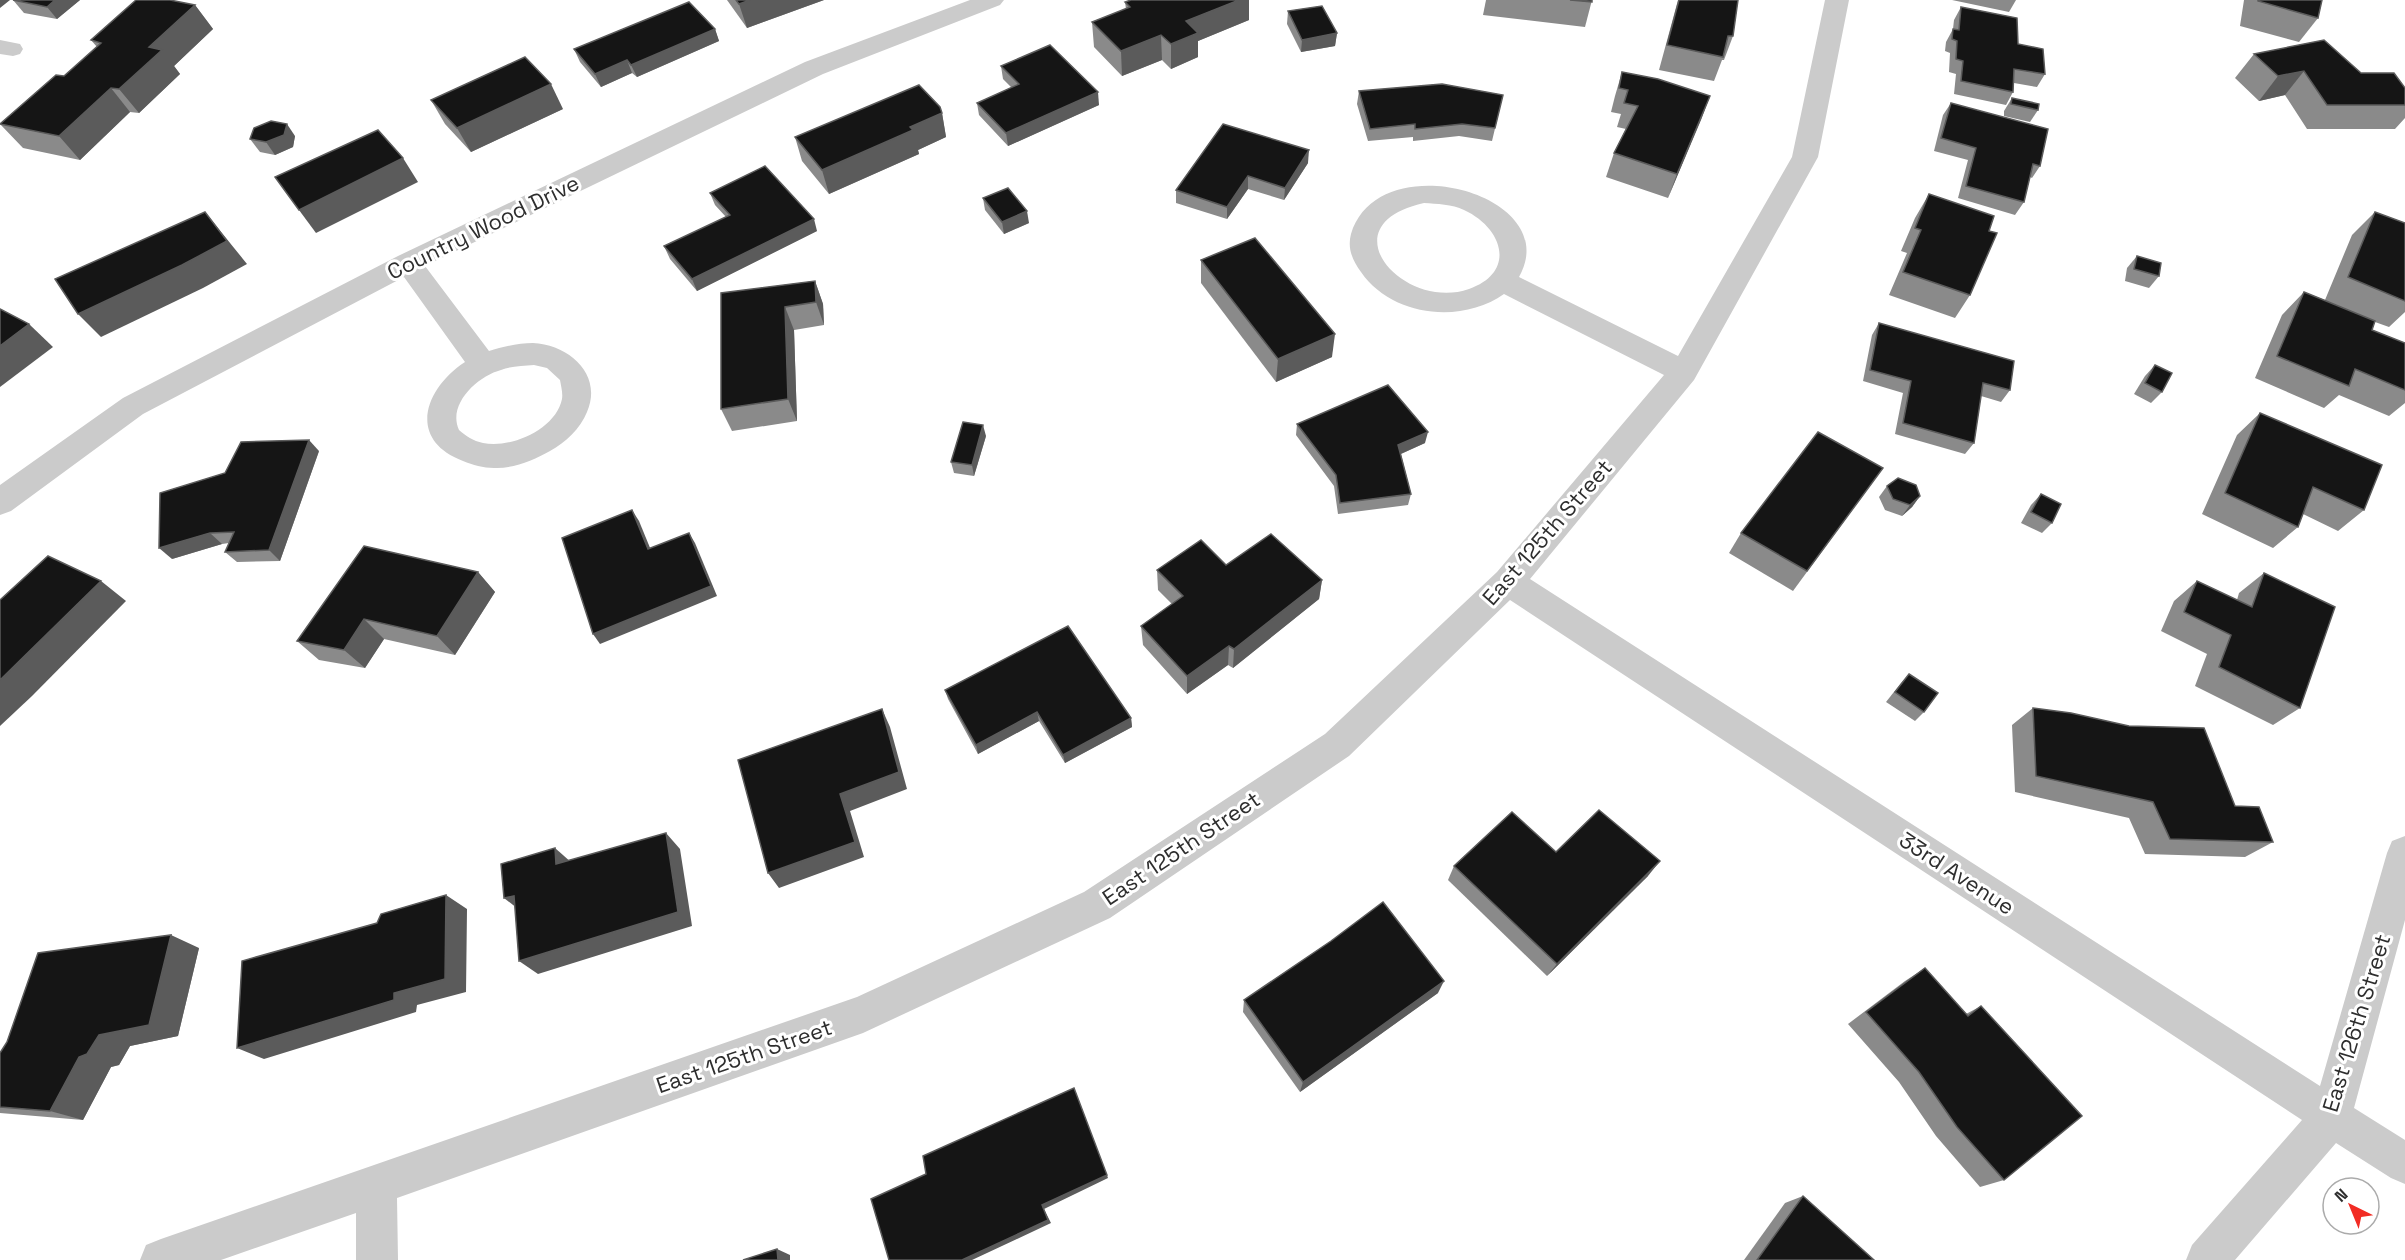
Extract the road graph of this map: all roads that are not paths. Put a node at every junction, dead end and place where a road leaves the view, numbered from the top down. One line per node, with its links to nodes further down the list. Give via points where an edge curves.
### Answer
1 (992, 0): 3 (street, Country Wood Drive, via 814,68)
2 (1837, 0): 6 (street, East 125th Street, via 1805,157)
3 (408, 263): 5 (street); 7 (street, Country Wood Drive, via 133,406)
4 (1503, 281): 4 (street, via 1514,262 1514,241 1501,221 1480,206 1453,196 1424,195 1397,200 1376,213 1364,231 1363,252 1374,273 1395,289 1423,300 1453,302 1482,295); 6 (street)
5 (483, 365): 5 (street, via 460,380 445,399 440,418 445,437 461,450 484,456 511,455 538,445 560,429 574,410 578,389 572,372 557,360 534,354 508,356)
6 (1684, 372): 8 (street, East 125th Street)
7 (0, 502)
8 (1508, 582): 10 (street, 33rd Avenue); 12 (street, East 125th Street, via 1337,745 1097,905 863,1014)
9 (2405, 853): 10 (street, East 126th Street)
10 (2332, 1116): 11 (street, 33rd Avenue); 15 (street, East 126th Street)
11 (2405, 1164)
12 (376, 1184): 13 (street, East 125th Street); 14 (street)
13 (161, 1260)
14 (377, 1260)
15 (2207, 1260)

